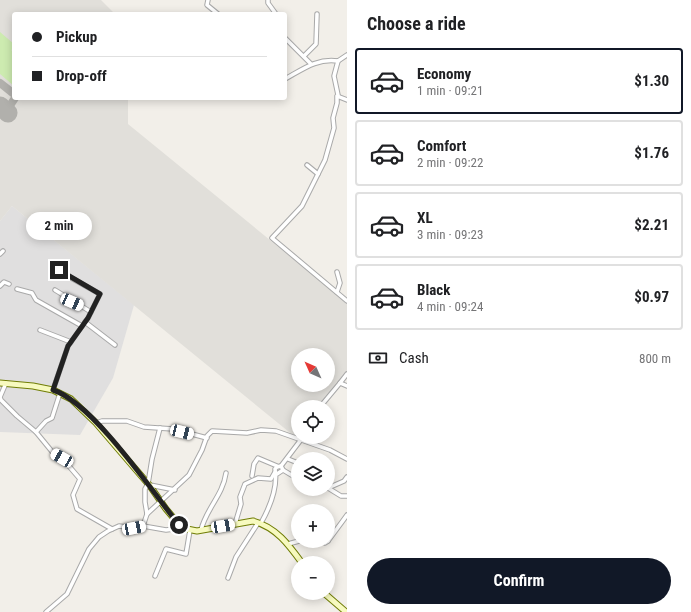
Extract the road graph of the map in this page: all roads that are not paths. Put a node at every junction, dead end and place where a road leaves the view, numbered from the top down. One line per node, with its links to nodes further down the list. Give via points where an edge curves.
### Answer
1 (208, 0): 3 (street, via 207,4)
2 (268, 0): 4 (street)
3 (216, 12)
4 (275, 12)
5 (317, 14): 8 (street, via 316,44)
6 (287, 40): 8 (street)
7 (347, 54): 9 (street)
8 (304, 56): 10 (street)
9 (338, 61): 10 (street, via 327,60); 12 (street, via 334,76)
10 (311, 64): 11 (street)
11 (287, 78)
12 (338, 95): 13 (street); 15 (street, via 333,118 334,128)
13 (347, 100)
14 (307, 165): 15 (street)
15 (318, 174): 22 (street, via 302,206 272,238)
16 (57, 270): 24 (street, via 100,294)
17 (337, 272): 22 (street, via 340,282)
18 (9, 284): 19 (street, via 4,282)
19 (0, 286)
20 (17, 289): 26 (street, via 32,293 36,300)
21 (55, 290): 24 (street)
22 (337, 292): 23 (street)
23 (347, 301)
24 (91, 312): 25 (street)
25 (85, 322): 26 (street); 29 (street)
26 (82, 326): 28 (street)
27 (40, 330): 28 (street)
28 (71, 342): 35 (street)
29 (114, 345)
30 (347, 374): 33 (street)
31 (0, 383): 32 (street)
32 (6, 383): 35 (street); 40 (street, via 1,400)
33 (340, 383): 34 (street); 37 (street)
34 (347, 386)
35 (53, 390): 36 (street)
36 (60, 393): 38 (street); 40 (street, via 52,418)
37 (326, 400)
38 (96, 423): 39 (street, via 121,420 144,427); 56 (street)
39 (160, 428): 42 (street); 56 (street)
40 (36, 432): 69 (street, via 80,479 73,495 77,509)
41 (291, 434): 42 (street, via 276,431 237,433 220,430 212,431)
42 (207, 438): 58 (street, via 189,475)
43 (298, 444): 45 (street)
44 (316, 444): 47 (street)
45 (288, 459): 46 (street); 48 (street)
46 (291, 460)
47 (347, 460)
48 (280, 467): 50 (street); 50 (street); 51 (street); 52 (street, via 258,458)
49 (226, 473): 71 (street, via 222,488 206,514)
50 (276, 473): 53 (street, via 271,479); 65 (street, via 271,504)
51 (291, 474)
52 (252, 476): 53 (street); 55 (street)
53 (256, 479): 55 (street)
54 (346, 480): 57 (street)
55 (250, 481): 66 (street, via 245,484 242,492)
56 (149, 484): 58 (street); 61 (street); 62 (street, via 145,489)
57 (335, 485)
58 (174, 490): 61 (street)
59 (335, 492): 60 (street)
60 (347, 496)
61 (161, 501): 62 (street); 68 (street)
62 (147, 514): 67 (street)
63 (347, 515): 64 (street)
64 (346, 520): 72 (street)
65 (259, 523): 66 (street); 74 (street, via 277,533); 77 (street, via 236,557)
66 (235, 524): 71 (street)
67 (143, 526): 68 (street, via 166,530); 69 (street, via 119,526)
68 (182, 528): 70 (street)
69 (112, 529): 79 (street, via 99,537 89,549 67,594)
70 (190, 530): 71 (street); 76 (street, via 186,554 166,549)
71 (200, 530)
72 (335, 533)
73 (291, 543): 74 (street)
74 (288, 544): 75 (street)
75 (297, 556)
76 (155, 576)
77 (228, 578)
78 (332, 600): 80 (street)
79 (46, 612)
80 (346, 612)

